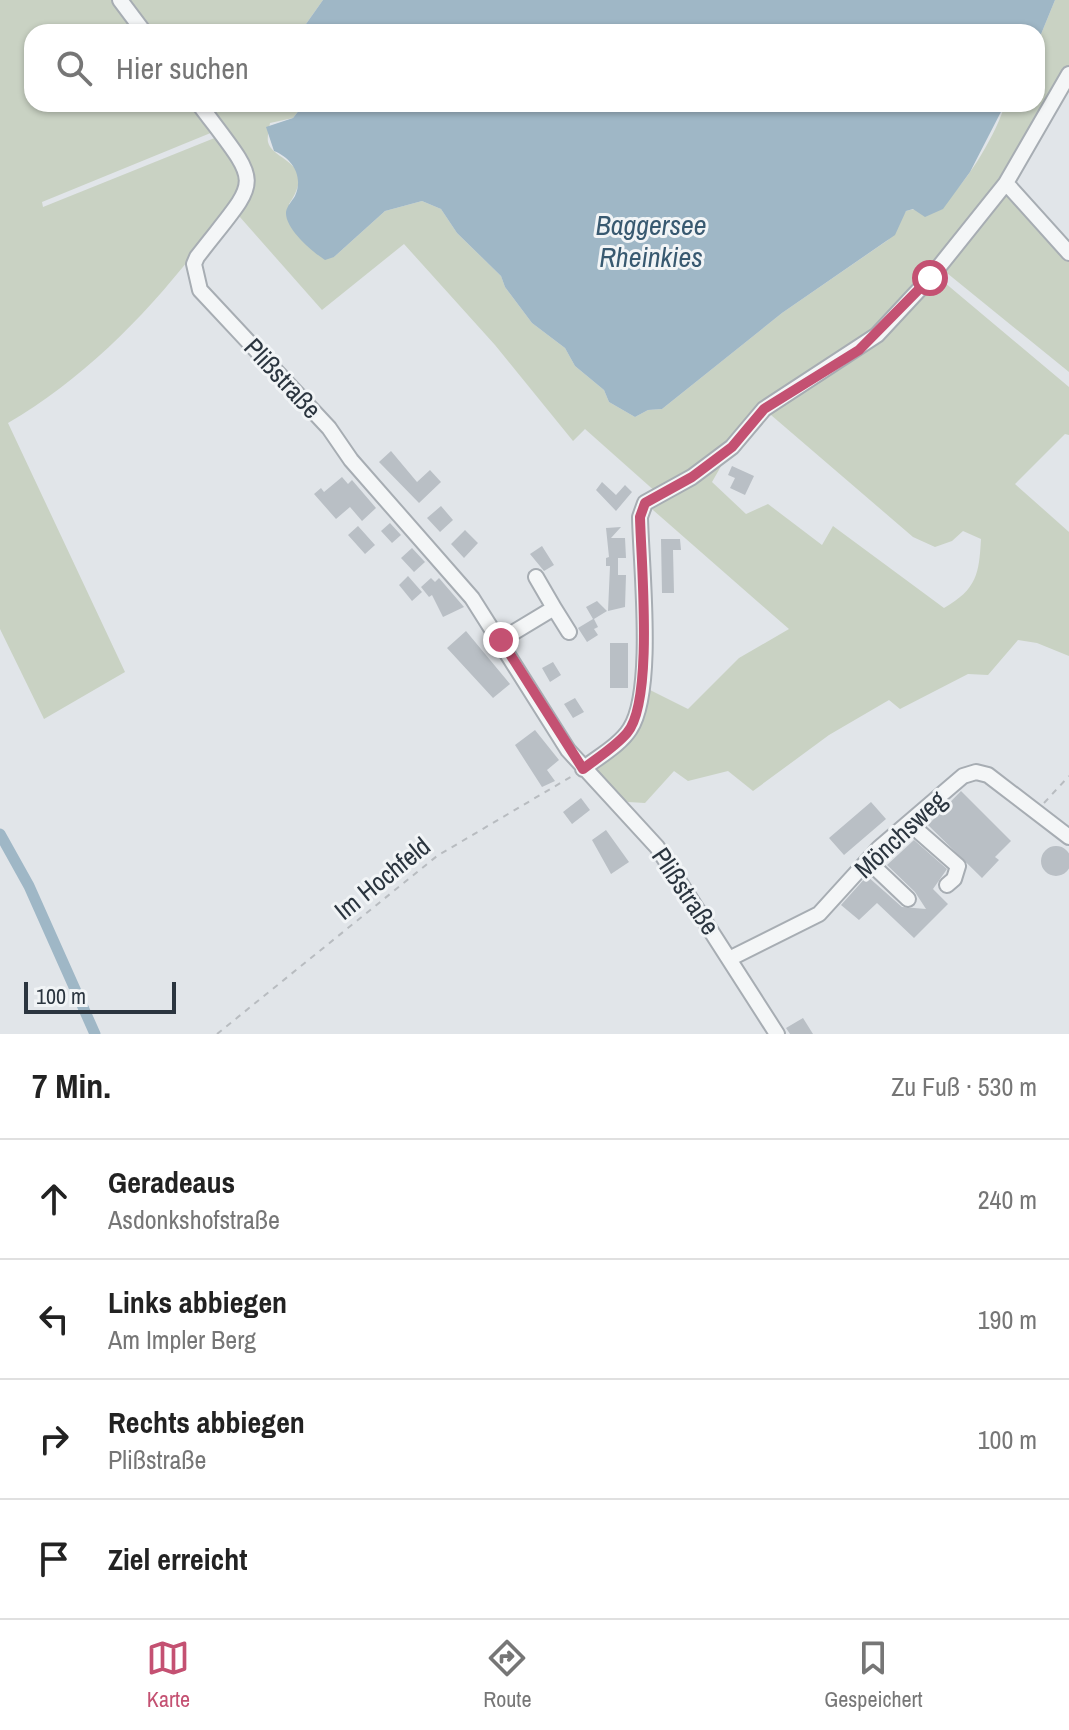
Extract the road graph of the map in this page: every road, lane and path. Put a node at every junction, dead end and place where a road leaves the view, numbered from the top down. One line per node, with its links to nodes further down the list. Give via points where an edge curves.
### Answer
1 (120, 0): 2 (street)
2 (138, 24)
3 (1069, 74): 5 (street)
4 (205, 112): 10 (street, Plißstraße, via 242,161 249,179 243,201 197,257 200,290 329,428)
5 (1006, 183): 6 (street); 11 (street, via 877,335 764,409 732,447 692,477 645,503 640,517 638,714 628,733)
6 (1069, 253)
7 (536, 577): 8 (street)
8 (554, 608): 9 (street); 10 (street)
9 (569, 632)
10 (501, 640): 11 (street, Plißstraße)
11 (583, 769): 19 (street, Plißstraße, via 644,830); 20 (path, Im Hochfeld, via 437,856)
12 (1069, 776): 13 (path)
13 (1035, 813): 14 (street, Mönchsweg, via 988,775 976,772 963,776); 15 (street, Mönchsweg)
14 (909, 823): 16 (street, Mönchsweg); 17 (street, via 958,866)
15 (1069, 837)
16 (868, 861): 18 (street); 19 (street, Mönchsweg, via 819,914)
17 (947, 885)
18 (908, 899)
19 (731, 958): 21 (street, Plißstraße)
20 (217, 1034)
21 (777, 1034)

